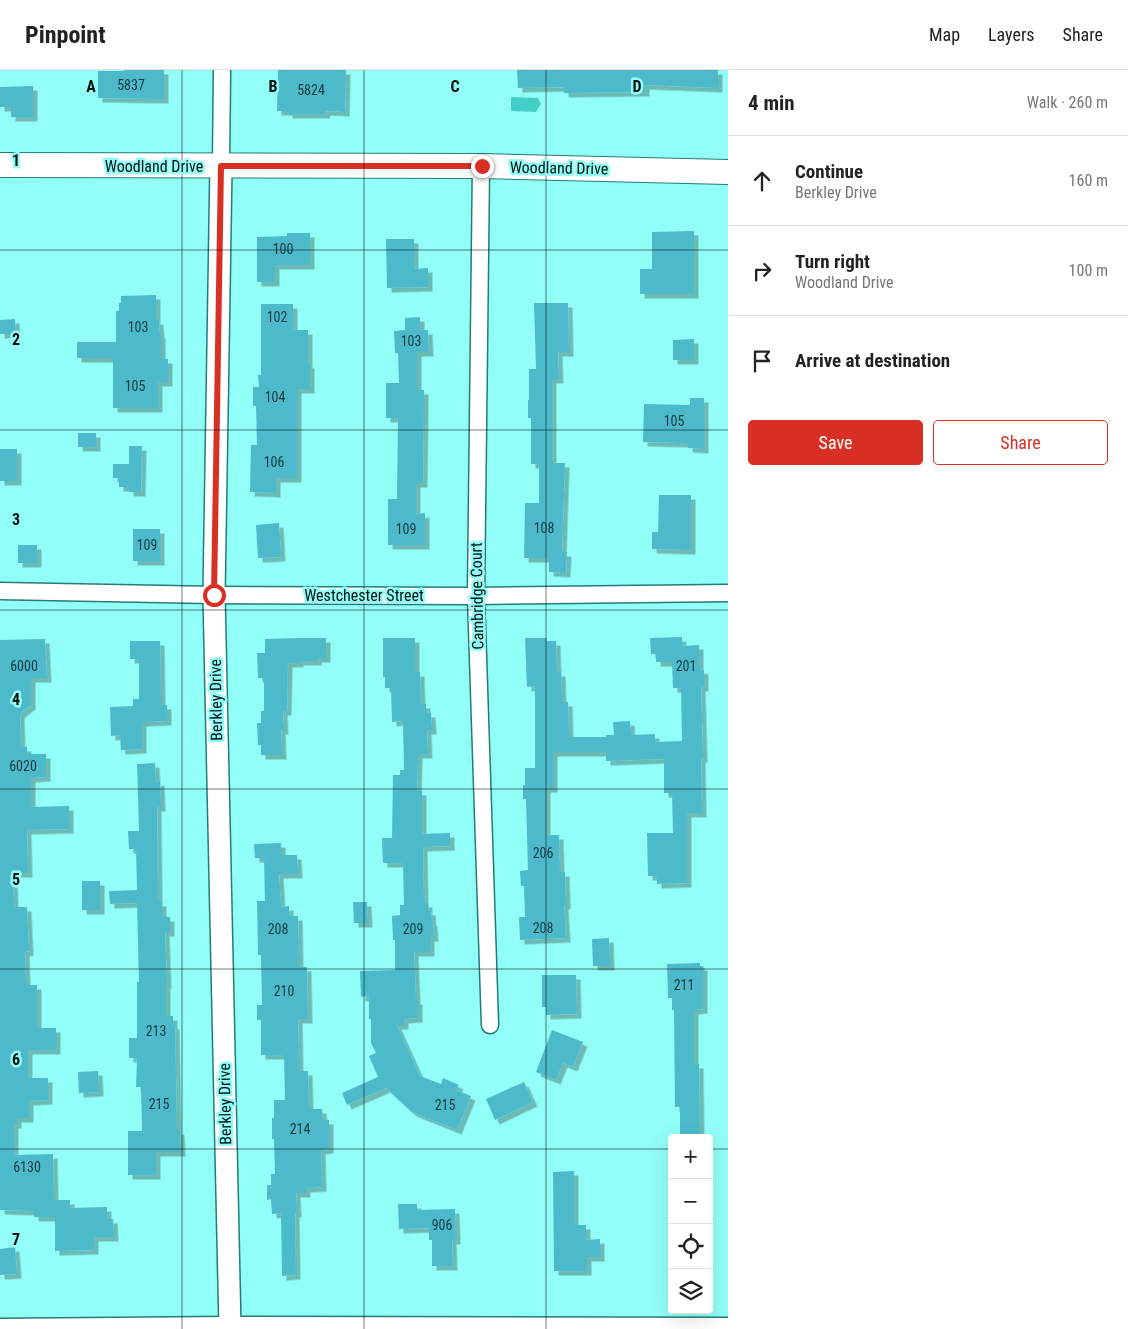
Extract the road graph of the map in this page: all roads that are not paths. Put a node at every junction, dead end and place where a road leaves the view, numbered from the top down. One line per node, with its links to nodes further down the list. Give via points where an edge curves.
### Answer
1 (222, 70): 3 (street, Berkley Drive)
2 (0, 165): 3 (main road, Woodland Drive)
3 (221, 166): 4 (main road, Woodland Drive); 8 (street, Berkley Drive)
4 (482, 166): 5 (main road, Woodland Drive); 9 (street, Cambridge Court)
5 (728, 172)
6 (0, 590): 8 (street, Westchester Street)
7 (728, 593): 9 (street, Westchester Street)
8 (214, 595): 9 (street, Westchester Street); 13 (street, Berkley Drive)
9 (476, 596): 10 (street, Cambridge Court)
10 (490, 1025)
11 (728, 1326): 14 (street)
12 (0, 1327): 13 (street)
13 (230, 1327): 14 (street)
14 (485, 1327)

